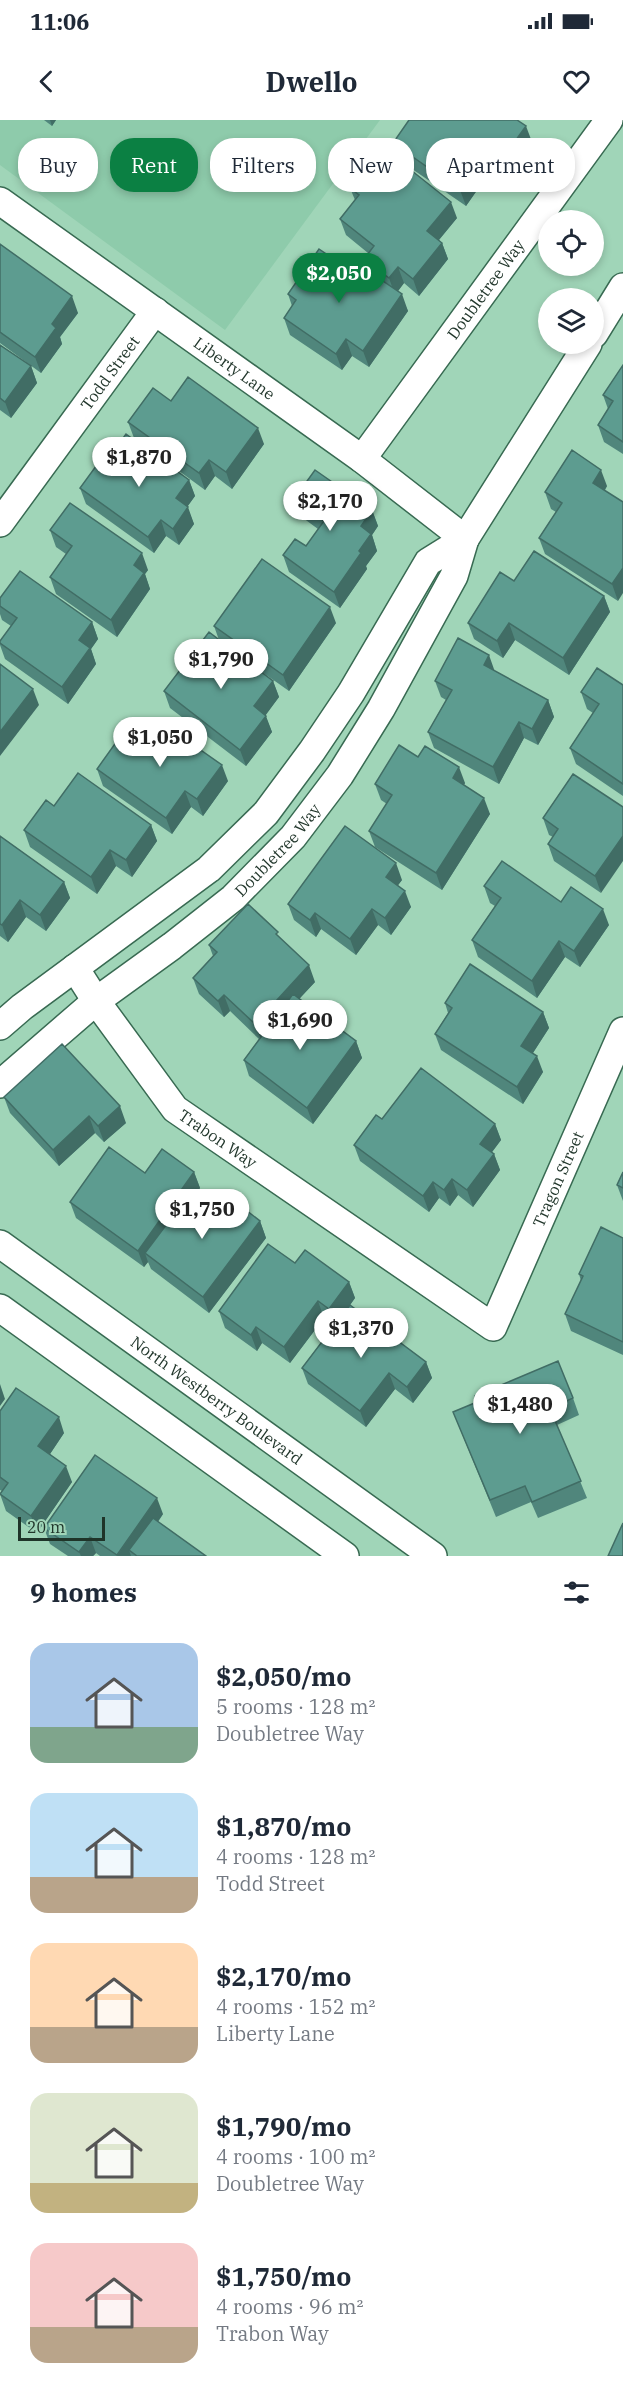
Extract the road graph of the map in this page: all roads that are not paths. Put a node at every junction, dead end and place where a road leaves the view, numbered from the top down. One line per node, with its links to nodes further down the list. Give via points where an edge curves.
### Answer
1 (609, 120): 7 (street, Doubletree Way)
2 (0, 201): 4 (street, Liberty Lane)
3 (623, 287): 5 (street)
4 (155, 311): 7 (street, Liberty Lane); 8 (street, Todd Street)
5 (604, 318)
6 (582, 354): 9 (street, Doubletree Way)
7 (362, 459): 9 (street, Liberty Lane)
8 (0, 523)
9 (465, 540): 10 (street, Doubletree Way, via 428,562 351,693 266,813 208,869); 11 (street, Doubletree Way, via 454,576 386,699 340,775 293,837 233,898)
10 (75, 968): 11 (street, Trabon Way); 12 (street, Doubletree Way)
11 (96, 1001): 14 (street, Doubletree Way); 17 (street, Trabon Way, via 175,1109)
12 (0, 1026)
13 (623, 1031): 17 (street, Tragon Street)
14 (0, 1084)
15 (0, 1244): 19 (street, North Westberry Boulevard)
16 (0, 1308): 18 (street)
17 (493, 1327)
18 (345, 1556)
19 (433, 1556)

